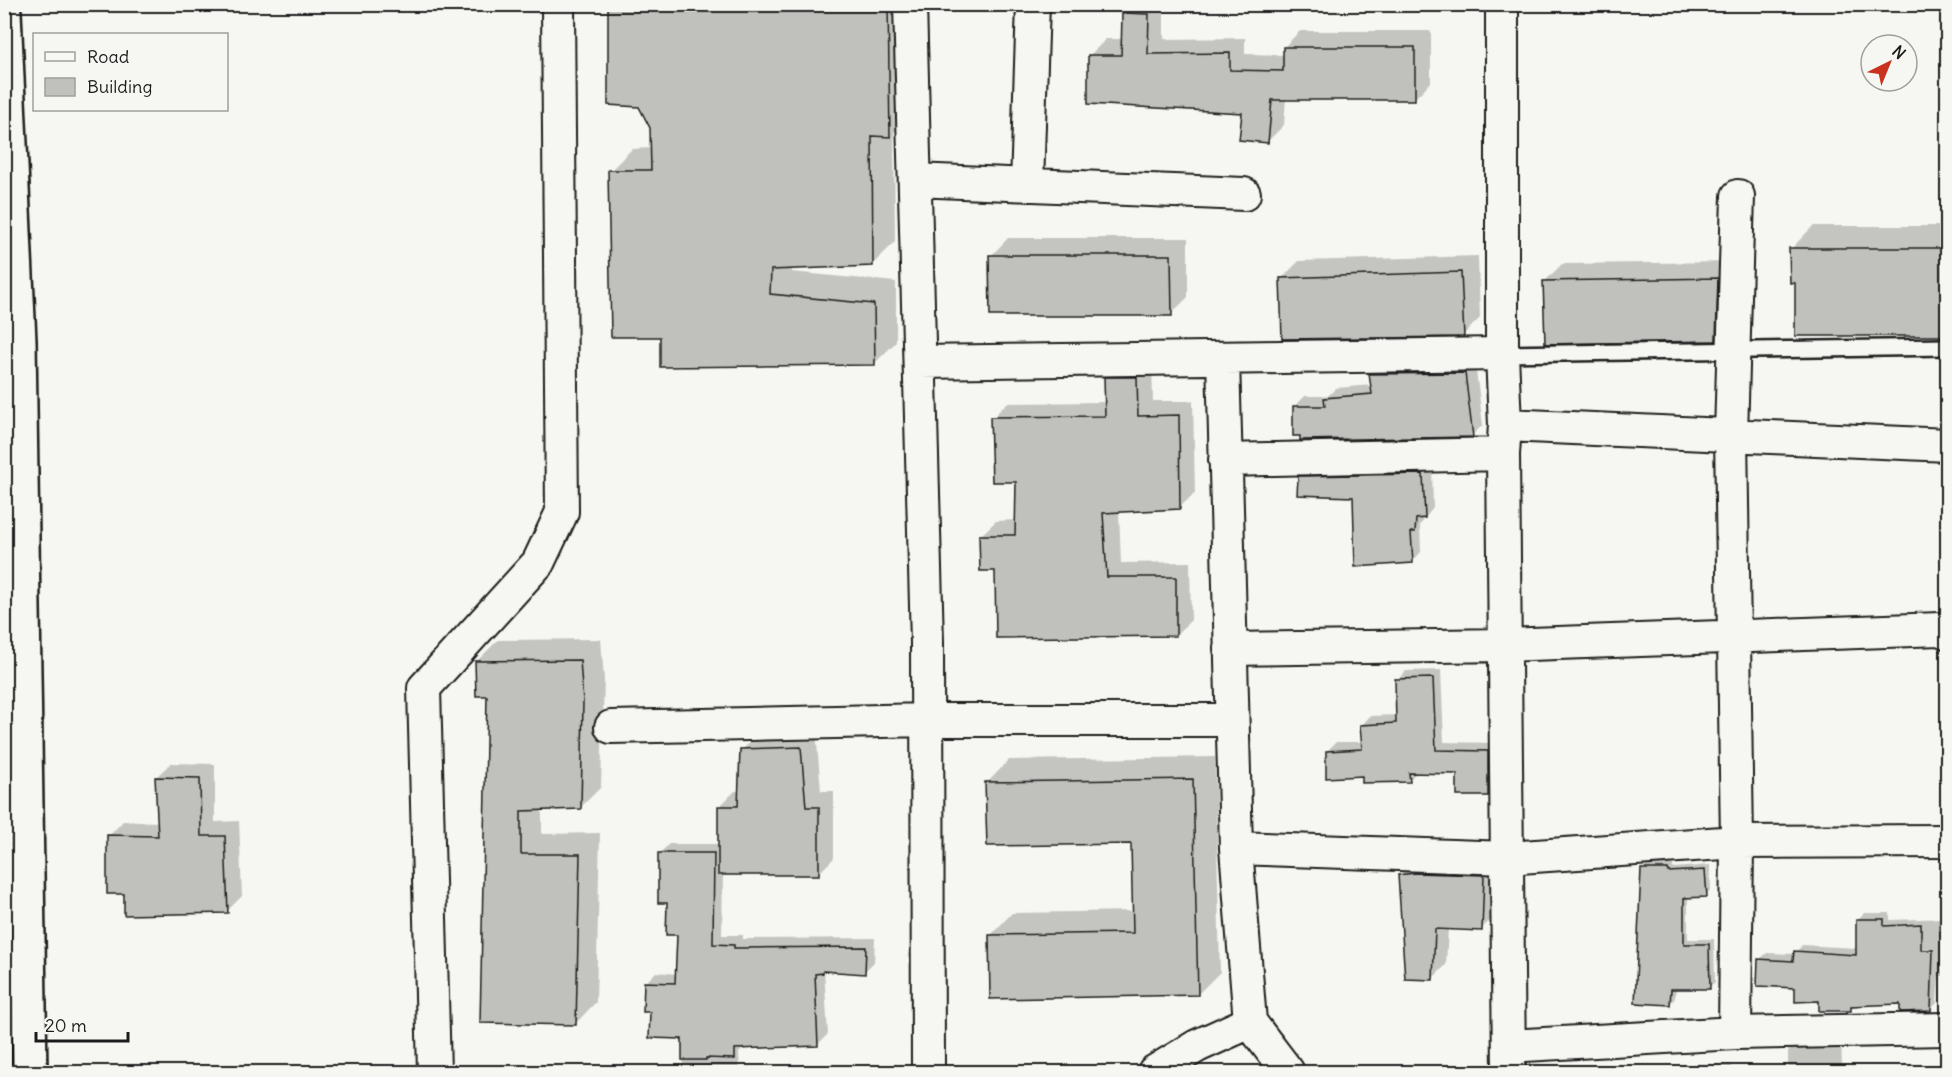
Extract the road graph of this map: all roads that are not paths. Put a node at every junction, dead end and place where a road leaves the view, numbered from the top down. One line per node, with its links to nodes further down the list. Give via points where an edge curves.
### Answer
1 (558, 4): 35 (street, via 562,512 537,563 424,688)
2 (910, 4): 6 (street)
3 (1033, 4): 7 (street)
4 (1502, 4): 12 (street)
5 (4, 12): 34 (main road, via 19,341)
6 (915, 180): 7 (street); 14 (street)
7 (1027, 185): 8 (street)
8 (1244, 194)
9 (1738, 196): 11 (street)
10 (1947, 347): 11 (lane)
11 (1734, 350): 12 (lane); 15 (street)
12 (1502, 354): 13 (street); 16 (street)
13 (1222, 358): 14 (street); 18 (street)
14 (920, 362): 23 (street)
15 (1731, 434): 16 (street); 17 (street); 20 (street)
16 (1504, 440): 18 (street); 21 (street)
17 (1947, 445)
18 (1225, 460): 22 (street)
19 (1947, 633): 20 (street, via 1940,629)
20 (1733, 635): 21 (street); 27 (street)
21 (1504, 645): 22 (street); 29 (street)
22 (1230, 648): 24 (street)
23 (928, 720): 24 (street); 25 (street); 36 (street)
24 (1232, 720): 28 (street)
25 (611, 727)
26 (1947, 841): 27 (street)
27 (1737, 842): 29 (street); 32 (street)
28 (1236, 848): 29 (street); 30 (street)
29 (1507, 858): 33 (street)
30 (1250, 1022): 37 (street, via 1197,1046); 38 (street)
31 (1947, 1029): 32 (street)
32 (1735, 1033): 33 (street)
33 (1509, 1059)
34 (30, 1072)
35 (434, 1072)
36 (928, 1072)
37 (1154, 1072)
38 (1288, 1072)

